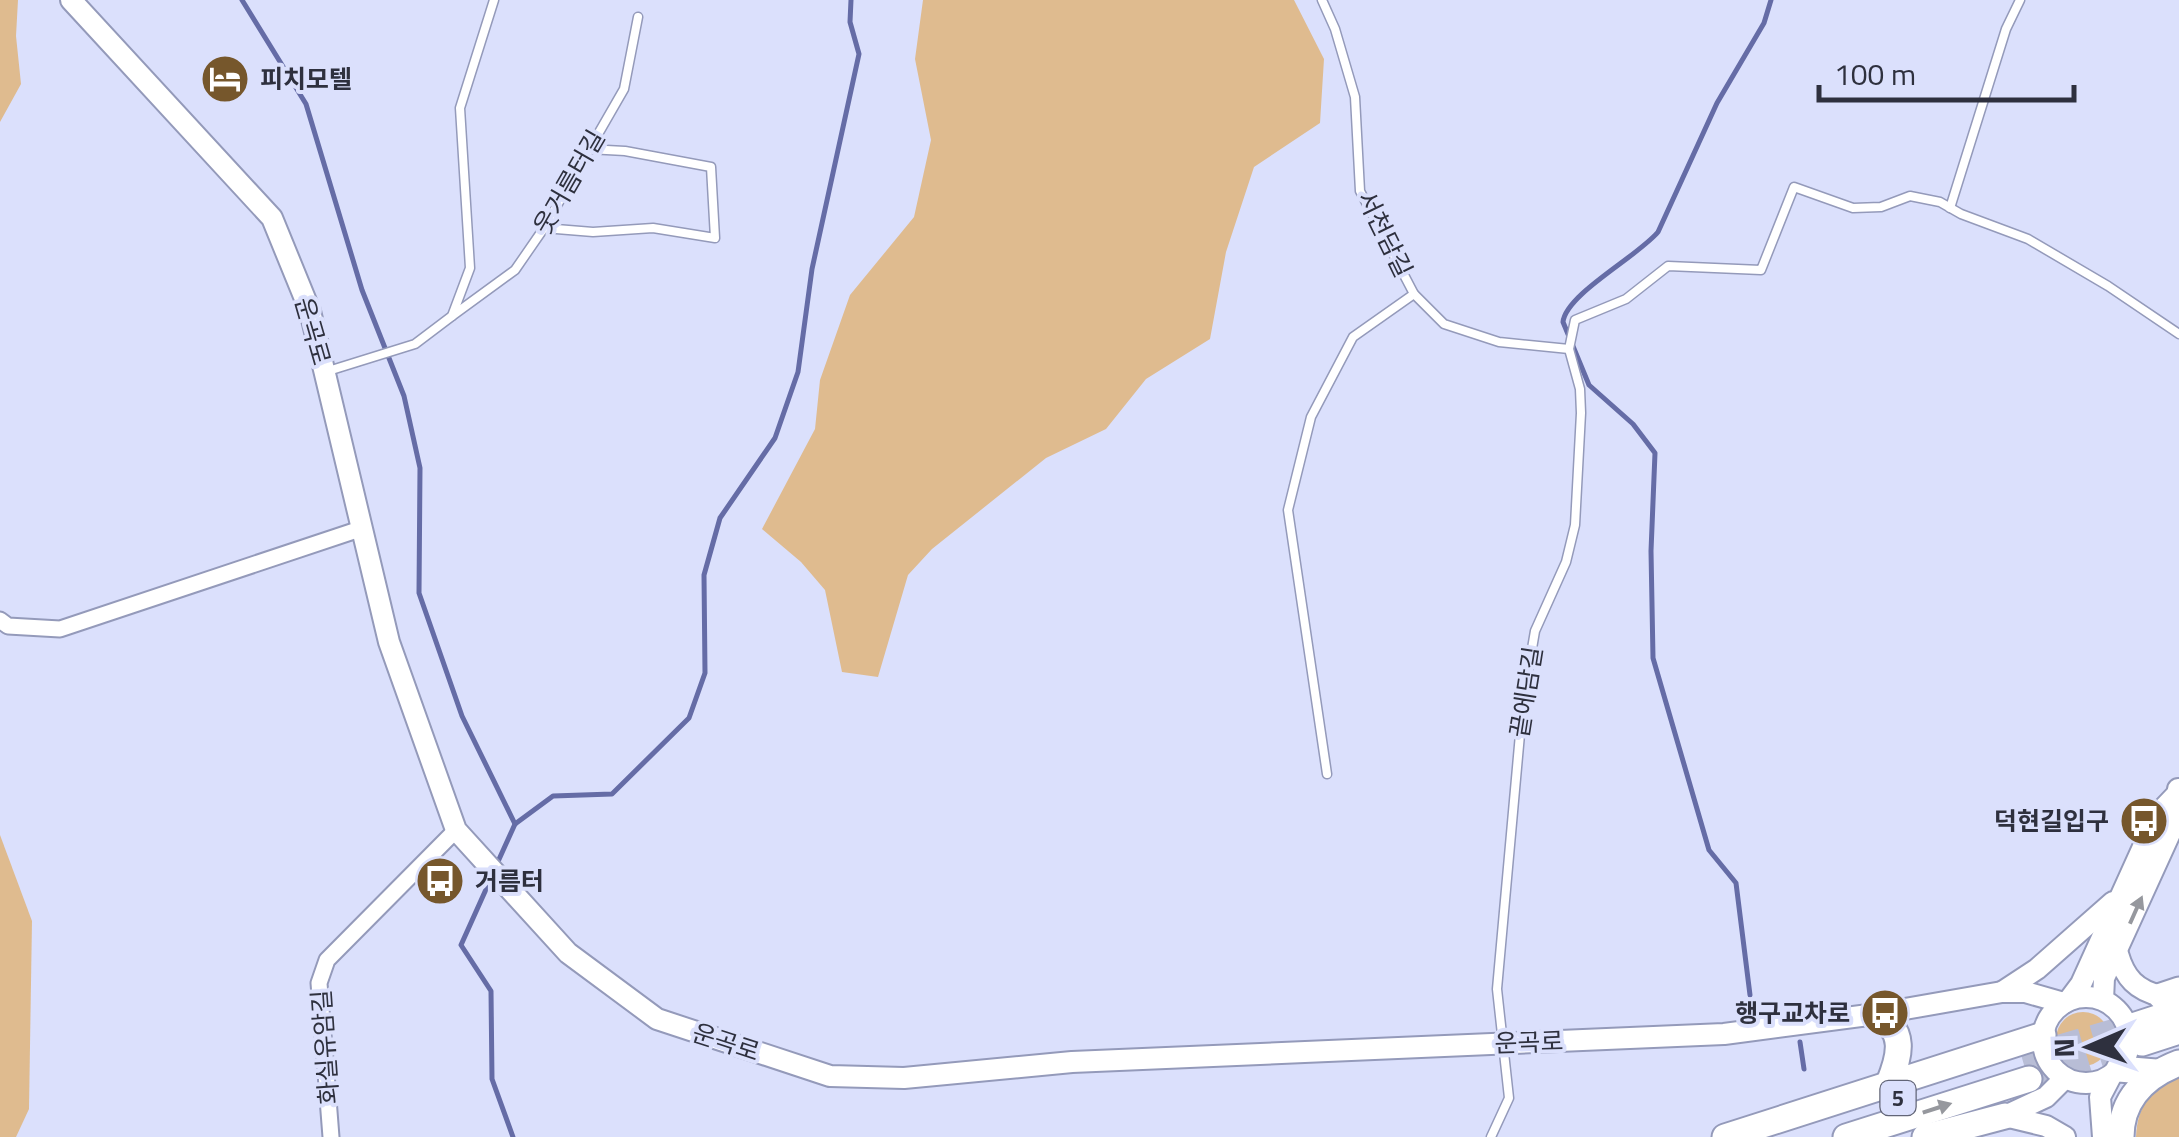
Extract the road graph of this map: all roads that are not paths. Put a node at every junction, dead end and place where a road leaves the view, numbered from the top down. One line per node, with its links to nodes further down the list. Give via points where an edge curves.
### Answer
1 (71, 0): 13 (street, 운곡로, via 272,218)
2 (494, 0): 10 (lane, via 460,108 470,268)
3 (1322, 0): 9 (lane, 서천담길, via 1356,97 1360,191)
4 (2020, 0): 7 (lane)
5 (638, 17): 6 (lane, 웃거름터길, via 624,89)
6 (588, 148): 8 (lane, 웃거름터길); 8 (lane, via 711,167 715,238 653,228)
7 (1950, 208): 11 (lane, 끝에담길, via 2028,239); 12 (lane, 끝에담길, via 1910,196 1880,208 1854,208 1794,186 1761,270 1668,266 1626,298 1574,320)
8 (544, 228): 10 (lane, 웃거름터길, via 516,270)
9 (1414, 294): 12 (lane, via 1444,324 1498,342); 16 (lane, via 1353,337 1311,417 1288,510)
10 (452, 316): 13 (lane, 웃거름터길, via 415,344)
11 (2179, 334)
12 (1570, 347): 28 (lane, 끝에담길, via 1580,389 1579,484 1570,543 1536,632 1523,701 1497,990)
13 (326, 372): 14 (street, 운곡로)
14 (363, 528): 15 (street, via 60,628); 18 (street, 운곡로, via 389,642)
15 (0, 620)
16 (1327, 774)
17 (2178, 789): 19 (street, via 2158,814); 20 (street, one-way to 17, via 2177,818)
18 (461, 836): 28 (street, 운곡로, via 568,953 657,1020 830,1076 904,1078 1072,1062); 34 (street, 화실유암길, via 327,960 319,983)
19 (2121, 894): 21 (street, via 2038,969); 23 (street, via 2081,984)
20 (2118, 954): 22 (street, via 2128,979 2144,992); 25 (street, via 2104,978)
21 (2002, 992): 23 (street); 24 (street, 운곡로); 26 (street, via 2041,1012)
22 (2173, 999): 25 (highway)
23 (2066, 1002): 25 (street, via 2092,997); 26 (street)
24 (1876, 1014): 28 (street, 운곡로, via 1724,1034); 32 (highway, via 1889,1020 1900,1047)
25 (2124, 1019): 27 (highway); 30 (street, via 2130,1037)
26 (2046, 1028): 31 (street, via 2049,1062); 32 (highway)
27 (2179, 1031)
28 (1503, 1043): 35 (lane, 끝에담길, via 1509,1098)
29 (2168, 1068): 30 (highway); 43 (highway, via 2136,1090)
30 (2115, 1072): 31 (street, via 2092,1083); 42 (street, via 2100,1097)
31 (2070, 1080): 33 (street); 41 (street, via 2087,1104)
32 (1889, 1083): 36 (highway)
33 (2005, 1116): 39 (highway); 40 (street)
34 (331, 1137)
35 (1491, 1137)
36 (1725, 1137)
37 (1773, 1137): 38 (highway, 5, one-way to 37, via 2026,1068)
38 (1846, 1137)
39 (1925, 1137)
40 (2065, 1137)
41 (2090, 1137)
42 (2103, 1137)
43 (2121, 1137)

